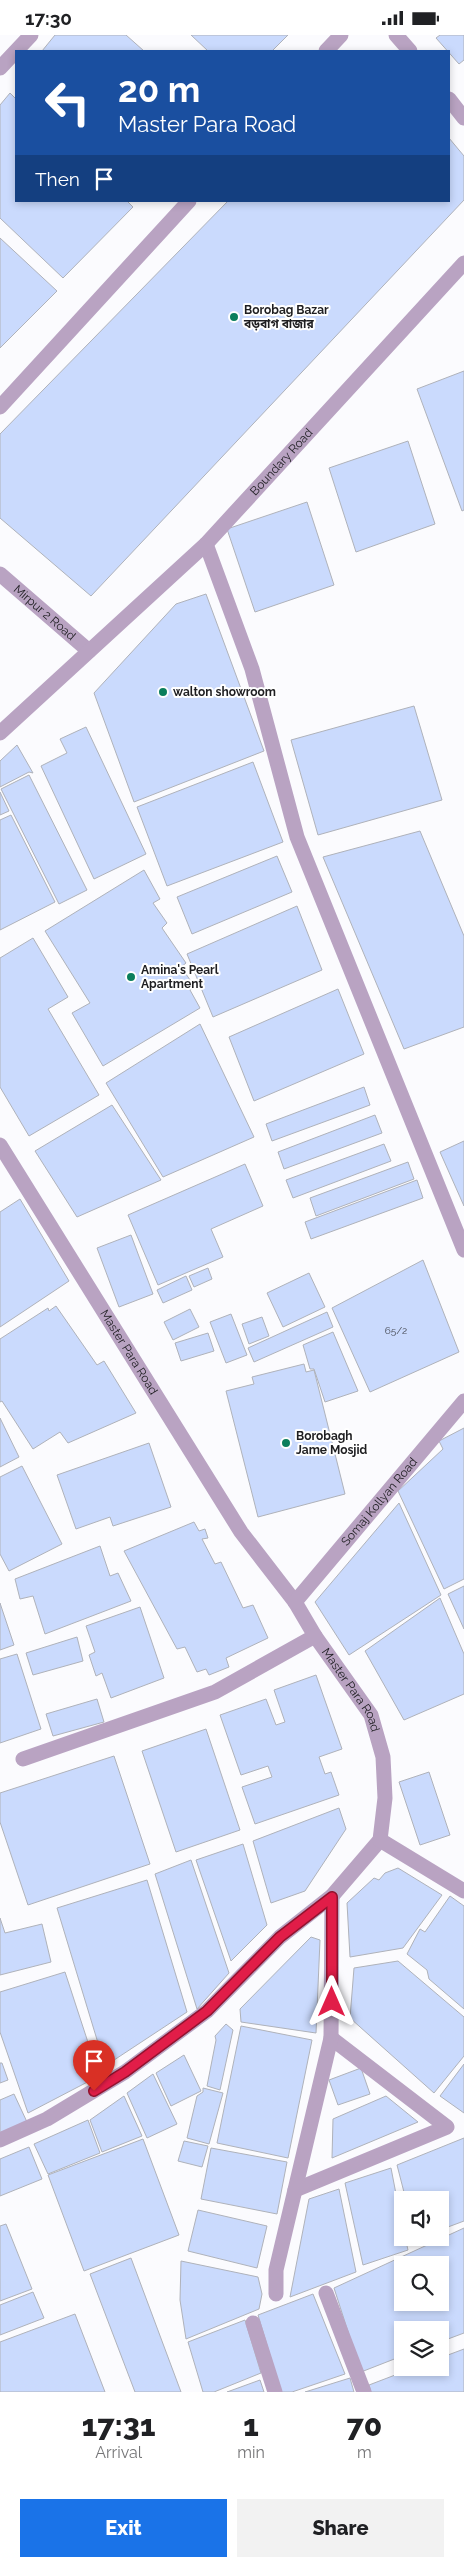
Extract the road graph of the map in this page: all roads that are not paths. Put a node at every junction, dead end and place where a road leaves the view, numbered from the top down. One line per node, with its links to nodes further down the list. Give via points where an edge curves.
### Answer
1 (31, 35): 4 (street)
2 (341, 35): 5 (street)
3 (396, 35): 6 (street)
4 (17, 50)
5 (327, 50)
6 (409, 50)
7 (15, 52): 8 (street)
8 (0, 68)
9 (450, 100): 10 (street)
10 (464, 118)
11 (188, 202): 13 (street)
12 (464, 263): 14 (street, Boundary Road)
13 (0, 407)
14 (206, 544): 16 (street, Boundary Road); 19 (street, via 252,669 297,837)
15 (0, 574): 16 (street, Mirpur 2 Road)
16 (88, 651): 17 (street, Boundary Road)
17 (0, 733)
18 (0, 1145): 21 (street, Master Para Road, via 241,1532)
19 (464, 1250)
20 (464, 1401): 21 (street, Somaj Kollyan Road)
21 (294, 1601): 22 (street, Master Para Road)
22 (315, 1636): 23 (street, via 216,1692); 24 (street, Master Para Road, via 372,1715 379,1737 386,1798)
23 (23, 1759)
24 (380, 1840): 25 (street); 26 (street)
25 (464, 1891)
26 (332, 1897): 27 (street); 28 (street, via 280,1937 207,2011 125,2072 47,2119)
27 (331, 2037): 29 (street); 29 (street, via 448,2127)
28 (0, 2140)
29 (295, 2190): 31 (street, via 276,2270)
30 (326, 2293): 34 (street)
31 (276, 2294)
32 (253, 2323): 33 (street)
33 (275, 2392)
34 (364, 2392)

